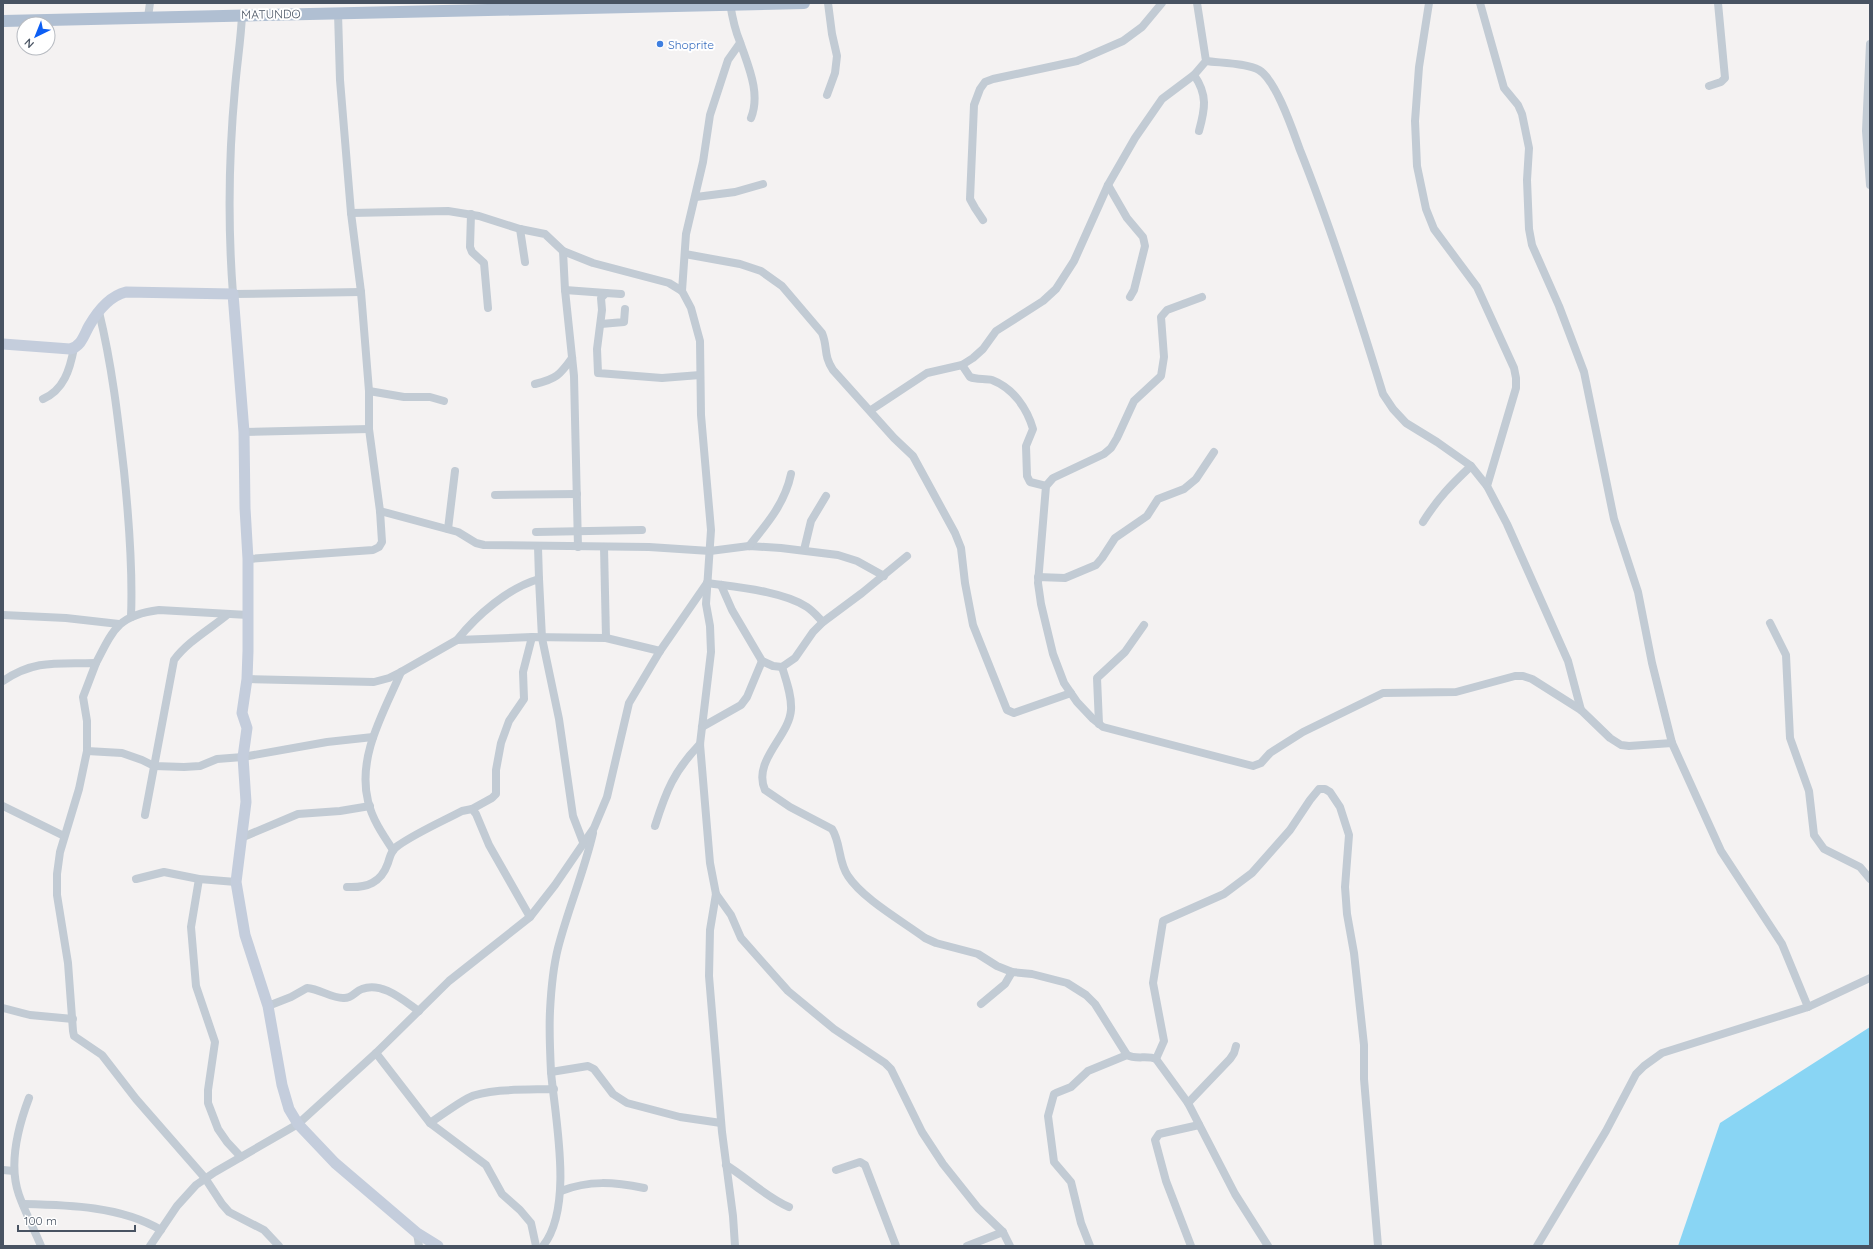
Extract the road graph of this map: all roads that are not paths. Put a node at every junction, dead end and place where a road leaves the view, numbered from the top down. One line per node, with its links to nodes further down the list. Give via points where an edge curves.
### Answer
1 (150, 3): 14 (street)
2 (804, 3): 10 (main road, MATUNDO)
3 (828, 3): 21 (street, via 837,56 835,73)
4 (1162, 3): 30 (street, via 1142,27 1123,41 1077,61 993,78 985,82 974,105 970,170 971,202)
5 (1197, 3): 18 (street)
6 (1430, 3): 64 (street, via 1418,67 1415,121 1417,166 1426,209 1434,229 1476,287 1514,368 1516,378 1516,388)
7 (1480, 3): 111 (street, via 1504,88 1522,114 1529,148 1529,229 1532,245 1584,372 1614,519 1638,592)
8 (1718, 3): 20 (street, via 1725,78)
9 (708, 4): 10 (main road, MATUNDO); 11 (main road, MATUNDO)
10 (730, 4): 16 (street)
11 (568, 6): 12 (main road, MATUNDO)
12 (338, 13): 13 (main road, MATUNDO); 28 (street, via 340,80)
13 (242, 15): 14 (main road, MATUNDO); 39 (street, via 232,158)
14 (148, 17): 15 (main road, MATUNDO)
15 (3, 21)
16 (740, 43): 22 (street, via 753,82 754,106); 27 (street, via 728,60 710,115)
17 (1870, 44): 24 (street, via 1866,131)
18 (1206, 61): 19 (street); 60 (street, via 1252,67 1260,70 1266,77 1287,116 1327,218 1383,394 1392,410 1406,423)
19 (1194, 75): 23 (street, via 1201,86 1205,108); 26 (street, via 1167,94 1158,104)
20 (1709, 86)
21 (827, 95)
22 (751, 118)
23 (1199, 131)
24 (1870, 183)
25 (763, 184): 27 (street, via 735,192)
26 (1108, 185): 42 (street, via 1127,218 1143,237 1145,246); 50 (street, via 1074,261 1056,289 1043,301 996,331 978,354)
27 (696, 197): 33 (street, via 686,234)
28 (351, 213): 29 (street, via 448,211); 37 (street)
29 (471, 214): 31 (street); 43 (street, via 470,247 484,263)
30 (983, 220)
31 (520, 230): 32 (street, via 546,234); 34 (street)
32 (564, 251): 35 (street); 36 (street, via 592,263 669,283)
33 (685, 254): 36 (street); 56 (street, via 755,268 782,286 822,333 828,362 833,370)
34 (525, 262)
35 (565, 290): 38 (street); 49 (street)
36 (682, 291): 51 (street, via 697,324)
37 (361, 292): 39 (street); 53 (street)
38 (606, 293): 40 (street); 46 (street, via 601,298)
39 (233, 294): 45 (street, via 126,292 114,297); 58 (street)
40 (621, 294)
41 (1202, 297): 63 (street, via 1167,310 1161,317 1164,357 1161,376 1134,401 1111,448 1104,454 1053,478)
42 (1130, 298)
43 (488, 308)
44 (625, 309): 46 (street, via 624,322)
45 (99, 312): 48 (street, via 88,326 81,342); 90 (street, via 115,387 128,507)
46 (601, 324): 51 (street, via 597,349 597,372 600,374 662,378)
47 (3, 344): 48 (street)
48 (74, 348): 54 (street, via 66,377 54,392)
49 (572, 358): 52 (street, via 556,378); 65 (street)
50 (962, 365): 56 (street, via 927,373); 63 (street, via 970,377 991,380 1008,389 1023,407 1033,428 1026,446 1027,476 1030,482)
51 (700, 375): 79 (street, via 711,530)
52 (536, 384)
53 (369, 391): 55 (street, via 404,397 430,397); 57 (street)
54 (43, 399)
55 (444, 401)
56 (871, 410): 106 (street, via 918,463 959,540 973,625 1007,710 1014,713)
57 (369, 429): 58 (street); 68 (street)
58 (244, 432): 81 (street)
59 (1214, 452): 83 (street, via 1196,480 1184,489 1158,499 1147,516 1115,538 1096,565 1064,578)
60 (1471, 466): 64 (street); 69 (street, via 1440,496)
61 (455, 471): 70 (street)
62 (791, 474): 74 (street, via 780,505)
63 (1046, 486): 83 (street)
64 (1487, 486): 107 (street, via 1507,524 1568,661)
65 (577, 494): 66 (street); 73 (street)
66 (495, 495)
67 (826, 496): 78 (street, via 811,521)
68 (380, 511): 70 (street); 81 (street, via 382,542 376,549)
69 (1423, 522)
70 (448, 529): 75 (street, via 484,545)
71 (642, 530): 73 (street)
72 (536, 532): 73 (street)
73 (578, 532): 76 (street)
74 (749, 546): 78 (street); 79 (street)
75 (538, 547): 76 (street); 84 (street)
76 (578, 547): 77 (street)
77 (604, 548): 79 (street, via 649,547); 97 (street)
78 (804, 550): 82 (street, via 845,557)
79 (710, 551): 85 (street)
80 (907, 556): 82 (street)
81 (248, 559): 89 (street)
82 (884, 576): 91 (street)
83 (1038, 576): 106 (street, via 1041,604 1053,654 1064,683)
84 (539, 579): 96 (street); 98 (street, via 528,582 480,614)
85 (707, 583): 86 (street); 99 (street); 109 (street, via 706,604 711,652)
86 (721, 585): 91 (street, via 758,590 787,598 806,606); 100 (street, via 732,610)
87 (3, 615): 93 (street)
88 (227, 615): 89 (street); 90 (street, via 159,610); 115 (street, via 181,650 174,660)
89 (248, 615): 104 (street)
90 (131, 617): 93 (street)
91 (823, 622): 102 (street, via 795,658)
92 (1770, 623): 128 (street, via 1786,655 1790,738 1809,791 1814,835 1824,849 1860,867)
93 (119, 624): 101 (street, via 111,633)
94 (1144, 625): 108 (street, via 1125,652 1097,678)
95 (532, 637): 96 (street); 98 (street); 118 (street, via 522,672 524,700 509,721 501,743 496,770 496,794)
96 (542, 638): 97 (street); 124 (street, via 559,718 573,816)
97 (606, 638): 99 (street)
98 (457, 640): 103 (street)
99 (660, 651): 121 (street, via 629,703 607,797)
100 (762, 661): 102 (street); 109 (street, via 741,705)
101 (96, 663): 105 (street, via 45,663 27,668); 113 (street, via 83,697 87,721)
102 (782, 667): 133 (street, via 791,710 765,765 762,780 765,790 790,807 832,829 841,864 848,876 861,891 899,919 925,938 978,954)
103 (401, 672): 104 (street, via 374,682); 110 (street)
104 (247, 679): 114 (street, via 242,713 247,728)
105 (3, 681)
106 (1071, 693): 108 (street)
107 (1581, 710): 108 (street, via 1523,676 1456,692 1387,692 1303,732 1270,753 1261,763 1253,766); 111 (street, via 1621,745)
108 (1099, 724)
109 (702, 727): 112 (street)
110 (373, 737): 114 (street, via 327,742); 117 (street, via 366,788)
111 (1672, 743): 137 (street, via 1721,851 1782,944)
112 (700, 744): 120 (street, via 672,779); 131 (street, via 710,863)
113 (87, 751): 115 (street, via 122,754); 122 (street, via 79,789)
114 (243, 757): 115 (street, via 217,759 200,766); 123 (street, via 246,802)
115 (154, 766): 119 (street)
116 (3, 806): 122 (street)
117 (370, 806): 123 (street, via 340,812 298,814); 125 (street)
118 (472, 809): 125 (street, via 462,811); 132 (street, via 489,845)
119 (146, 816)
120 (655, 826)
121 (594, 828): 124 (street); 145 (street, via 557,956 550,1012)
122 (64, 836): 140 (street, via 57,874 57,895 68,963)
123 (241, 838): 129 (street)
124 (583, 842): 132 (street)
125 (393, 850): 130 (street, via 384,874 378,879 364,887)
126 (136, 879): 127 (street, via 164,872)
127 (198, 879): 129 (street); 153 (street, via 191,927 196,986 215,1042 208,1103 218,1129)
128 (1870, 879)
129 (236, 882): 136 (street, via 245,935)
130 (347, 887)
131 (716, 894): 150 (street, via 710,930 709,976); 164 (street, via 731,914 741,938 788,991 834,1029 885,1063 922,1132 943,1164 978,1208)
132 (530, 917): 139 (street, via 449,981)
133 (1012, 972): 135 (street, via 1005,984); 143 (street, via 1067,982 1086,995 1103,1015)
134 (1870, 978): 137 (street)
135 (981, 1004)
136 (268, 1006): 139 (street, via 307,988 343,999 350,998 364,988 371,988 392,993); 151 (street, via 285,1098)
137 (1808, 1007): 181 (street, via 1662,1053 1644,1066 1636,1074 1606,1131)
138 (3, 1008): 140 (street, via 30,1015)
139 (419, 1011): 142 (street)
140 (73, 1019): 158 (street, via 74,1036 102,1055 136,1099)
141 (1236, 1046): 148 (street, via 1230,1059)
142 (376, 1053): 149 (street); 151 (street)
143 (1127, 1056): 144 (street); 177 (street, via 1088,1071 1071,1087 1056,1093 1048,1113 1054,1162 1072,1182 1081,1223)
144 (1156, 1059): 148 (street); 180 (street, via 1164,1041 1152,984 1163,921 1232,888 1258,867 1287,834 1319,790 1325,789 1330,792 1341,811 1349,835 1345,887 1364,1045 1364,1079)
145 (552, 1072): 146 (street); 150 (street, via 588,1066 594,1069 613,1094 627,1103 680,1117)
146 (554, 1089): 149 (street, via 477,1095 468,1098); 160 (street)
147 (29, 1098): 157 (street, via 18,1135)
148 (1188, 1103): 152 (street)
149 (430, 1123): 171 (street, via 486,1165 502,1194 531,1223)
150 (721, 1123): 154 (street)
151 (298, 1124): 153 (street); 165 (street, via 335,1163)
152 (1199, 1125): 178 (street, via 1159,1134 1155,1140 1166,1181); 179 (street, via 1235,1194)
153 (241, 1157): 158 (street)
154 (726, 1165): 162 (street); 173 (street)
155 (3, 1170): 157 (street)
156 (836, 1170): 174 (street, via 860,1162 865,1164)
157 (14, 1171): 161 (street, via 18,1194)
158 (205, 1178): 163 (street, via 177,1206); 168 (street, via 229,1212 264,1230)
159 (644, 1188): 160 (street, via 605,1182)
160 (561, 1191): 172 (street, via 551,1233)
161 (23, 1204): 163 (street, via 105,1210 130,1216); 166 (street)
162 (789, 1207)
163 (161, 1230): 167 (street)
164 (1003, 1232): 175 (street); 176 (street)
165 (417, 1233): 169 (street); 170 (street)
166 (41, 1246)
167 (150, 1246)
168 (279, 1246)
169 (418, 1246)
170 (438, 1246)
171 (536, 1246)
172 (543, 1246)
173 (734, 1246)
174 (896, 1246)
175 (967, 1246)
176 (1010, 1246)
177 (1090, 1246)
178 (1192, 1246)
179 (1268, 1246)
180 (1378, 1246)
181 (1537, 1246)

